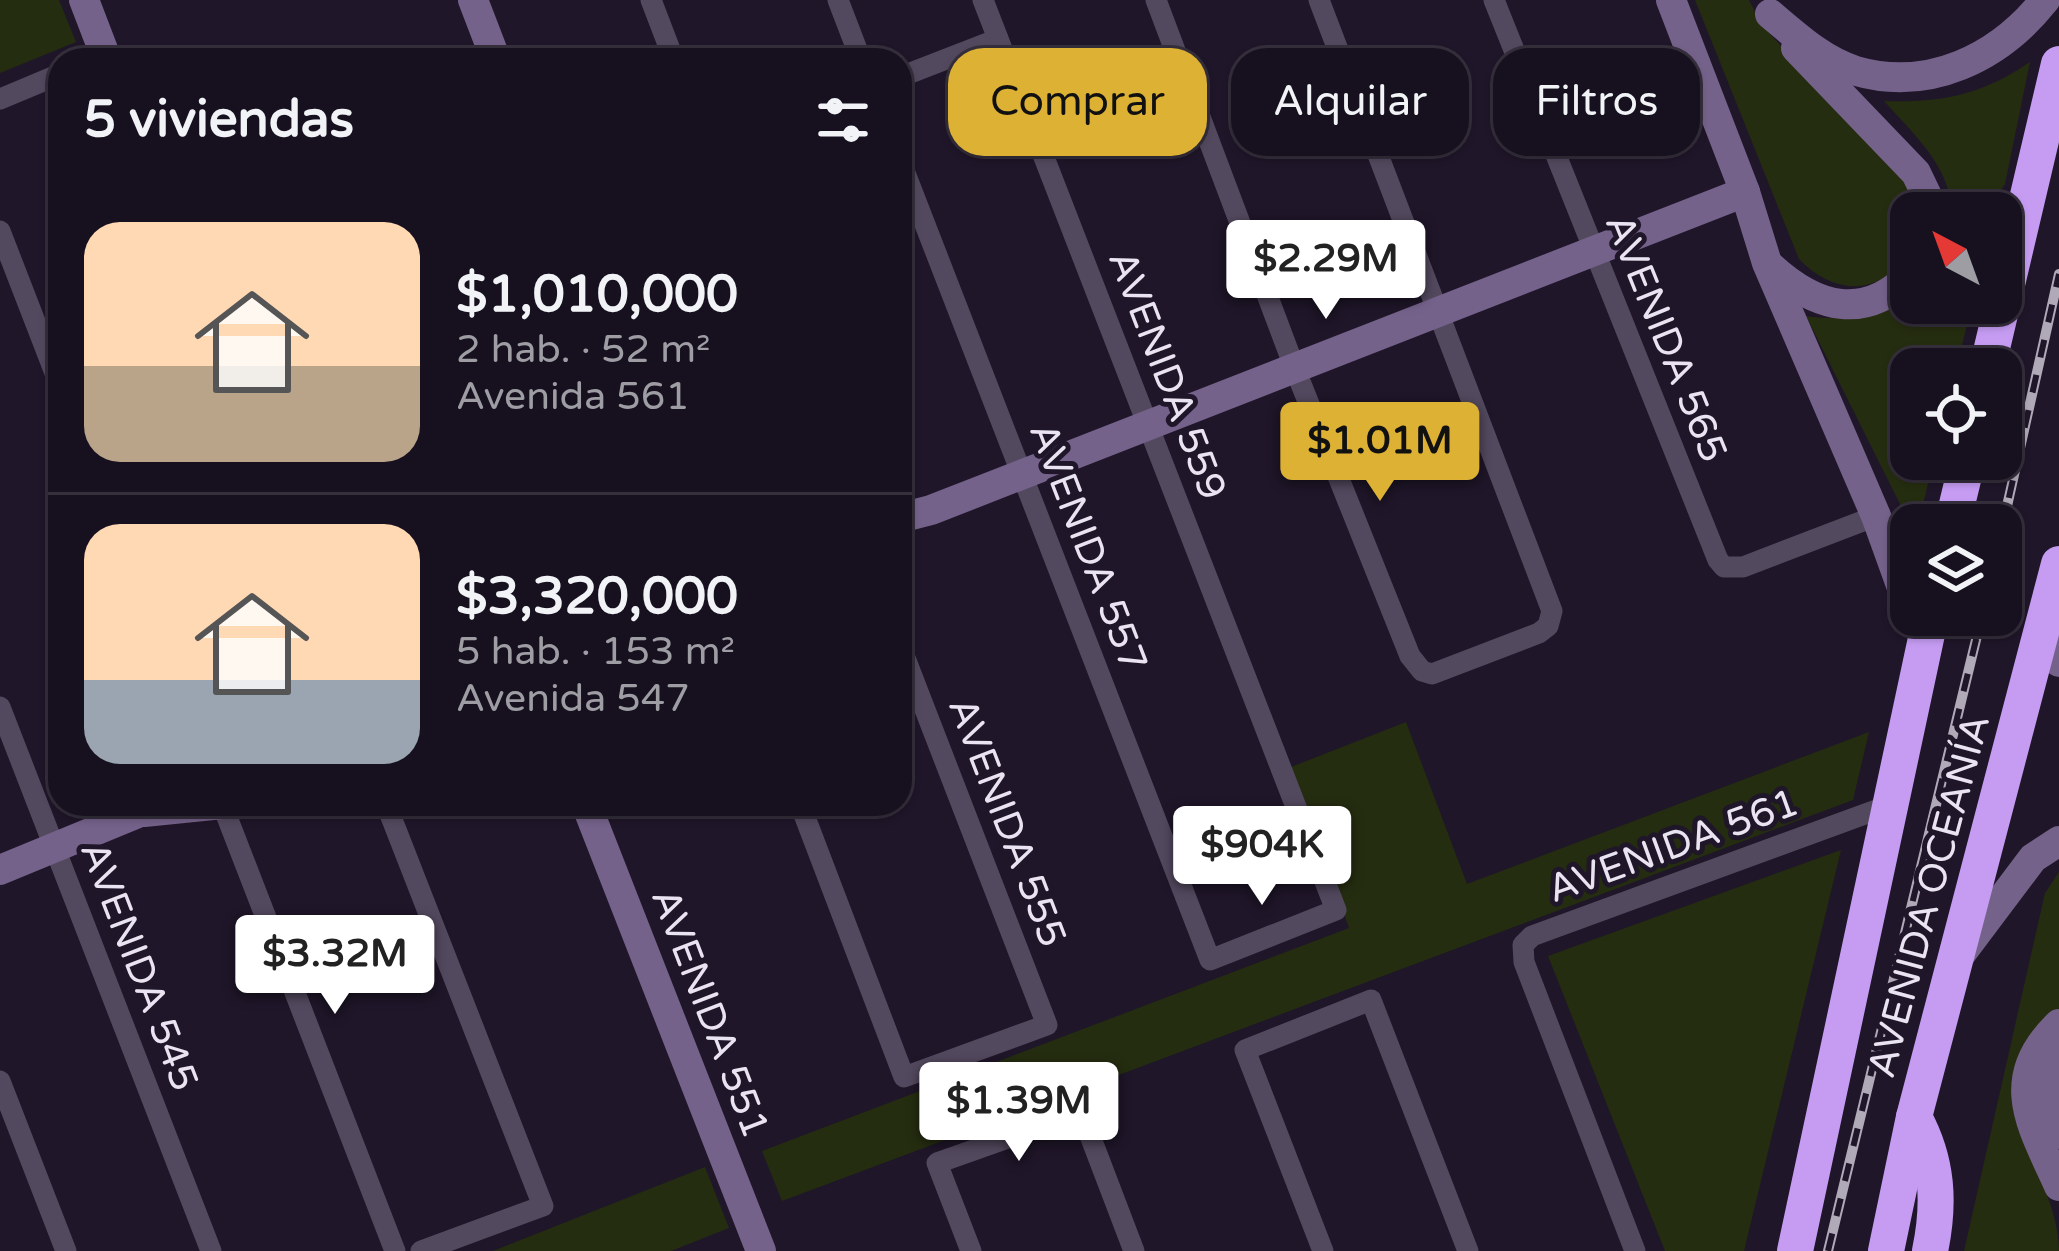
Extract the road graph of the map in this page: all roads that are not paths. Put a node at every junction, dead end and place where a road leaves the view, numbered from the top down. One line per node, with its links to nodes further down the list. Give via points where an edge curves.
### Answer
1 (84, 0): 13 (street)
2 (473, 0): 14 (street)
3 (650, 0): 15 (street)
4 (838, 0): 16 (street)
5 (983, 0): 12 (street, AVENIDA 559)
6 (1156, 0): 31 (street)
7 (1319, 0): 28 (street)
8 (1494, 0): 25 (street, AVENIDA 565)
9 (1671, 0): 22 (street)
10 (2045, 0): 11 (street, via 1990,52 1946,72 1900,80 1852,70 1810,48)
11 (1767, 7): 23 (street)
12 (998, 39): 18 (street); 32 (street, AVENIDA 559)
13 (98, 48)
14 (491, 48)
15 (669, 48)
16 (856, 48)
17 (2059, 64): 29 (highway)
18 (912, 72)
19 (48, 79): 20 (street)
20 (0, 99)
21 (912, 191): 33 (street, AVENIDA 557)
22 (1744, 192): 25 (street); 26 (street)
23 (1925, 192)
24 (0, 231): 30 (street)
25 (1593, 253): 28 (street); 36 (street, AVENIDA 565, via 1724,566 1743,567)
26 (1767, 263): 27 (street, via 1797,291 1831,304); 36 (street)
27 (1890, 292)
28 (1441, 313): 31 (street); 31 (street, via 1552,618 1539,633 1440,671 1422,671 1410,656)
29 (1992, 348)
30 (48, 355)
31 (1294, 369): 32 (street)
32 (1148, 426): 33 (street); 54 (street, AVENIDA 559, via 1336,910)
33 (1022, 473): 34 (street); 54 (street, AVENIDA 557)
34 (931, 510): 35 (street); 37 (street)
35 (912, 515)
36 (1876, 516): 38 (street)
37 (912, 524)
38 (1890, 551)
39 (2059, 564): 40 (highway, AVENIDA OCEANÍA)
40 (2051, 605): 42 (street); 55 (highway, AVENIDA OCEANÍA)
41 (1917, 636): 45 (highway, AVENIDA OCEANÍA)
42 (2059, 662)
43 (912, 676): 50 (street, AVENIDA 555, via 1047,1025 904,1077)
44 (0, 707): 52 (street, AVENIDA 545)
45 (1887, 806): 61 (highway, AVENIDA OCEANÍA); 72 (street, AVENIDA 561, via 1523,945)
46 (133, 816): 52 (street)
47 (227, 816): 65 (street)
48 (391, 816): 66 (street, via 543,1206)
49 (591, 816): 67 (street, AVENIDA 551)
50 (805, 816)
51 (2059, 841): 55 (street, via 2032,858)
52 (55, 849): 53 (street); 64 (street, AVENIDA 545)
53 (0, 871)
54 (1210, 960)
55 (1953, 964): 59 (highway, AVENIDA OCEANÍA)
56 (2059, 1024): 62 (street, via 2040,1044 2024,1088)
57 (2059, 1050): 60 (street, via 2045,1091)
58 (0, 1081): 63 (street)
59 (1914, 1118): 75 (highway, AVENIDA OCEANÍA); 76 (highway, via 1936,1187)
60 (2059, 1134)
61 (1809, 1186): 73 (highway); 74 (highway, AVENIDA OCEANÍA)
62 (2059, 1186)
63 (66, 1251)
64 (211, 1251)
65 (395, 1251)
66 (422, 1251)
67 (761, 1251)
68 (971, 1251): 69 (street, via 938,1163 1081,1112)
69 (1134, 1251)
70 (1322, 1251): 71 (street, via 1245,1050 1371,1000)
71 (1468, 1251)
72 (1635, 1251)
73 (1774, 1251)
74 (1795, 1251)
75 (1886, 1251)
76 (1930, 1251)

